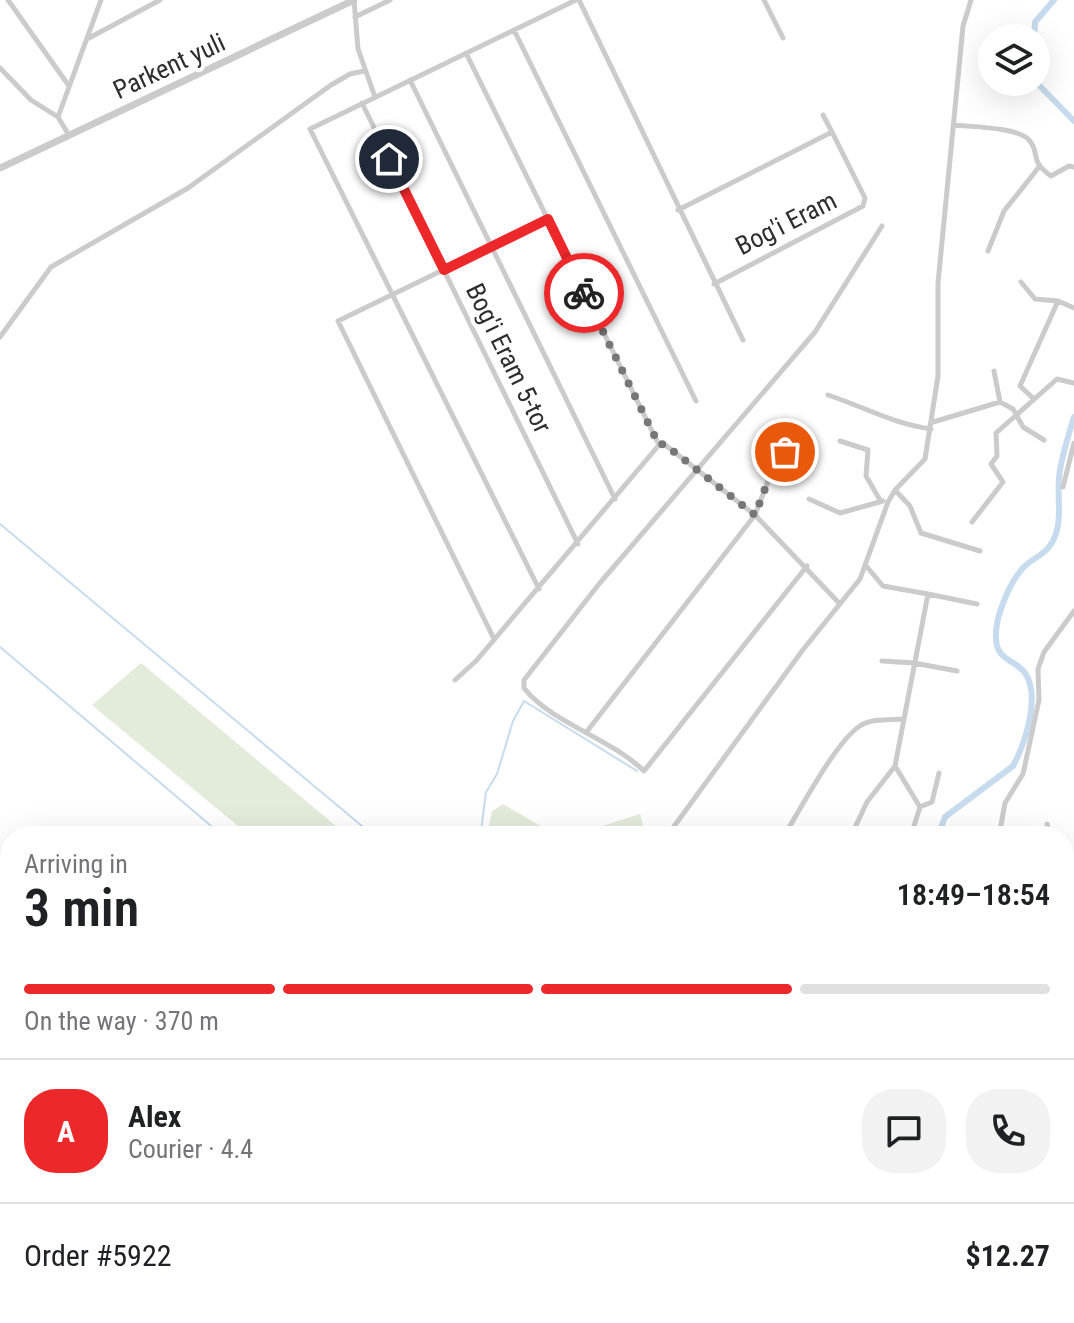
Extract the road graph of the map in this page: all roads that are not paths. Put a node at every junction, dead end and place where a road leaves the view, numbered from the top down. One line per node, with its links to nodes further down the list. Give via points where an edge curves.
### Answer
1 (8, 0): 20 (street)
2 (90, 0): 11 (street)
3 (101, 0): 11 (street)
4 (160, 0): 14 (street)
5 (346, 0): 26 (street, Parkent yuli)
6 (354, 0): 12 (street); 28 (street, Parkent yuli)
7 (390, 0): 12 (street)
8 (577, 0): 13 (street); 31 (street)
9 (765, 0): 15 (street)
10 (971, 0): 25 (street, via 963,26)
11 (97, 10): 14 (street)
12 (354, 17): 18 (street)
13 (514, 30): 16 (street); 48 (street)
14 (88, 38): 20 (street)
15 (783, 38)
16 (466, 53): 19 (street); 32 (street)
17 (0, 68): 24 (street, via 31,100)
18 (364, 71): 21 (street); 42 (street, via 343,77 188,188 51,267)
19 (410, 80): 21 (street); 34 (street)
20 (69, 86): 24 (street)
21 (375, 97): 22 (street)
22 (362, 103): 36 (street, Bog'i Eram 5-tor); 39 (street, via 310,129)
23 (823, 115): 27 (street)
24 (58, 117): 26 (street)
25 (954, 125): 29 (street, via 1021,134 1031,143); 51 (street, via 938,283)
26 (67, 132): 28 (street, Parkent yuli)
27 (832, 132): 31 (street); 38 (street, Bog'i Eram, via 865,198 863,206)
28 (0, 165)
29 (1039, 167): 30 (street, via 1051,176); 35 (street, via 1004,211)
30 (1074, 167)
31 (678, 210): 38 (street)
32 (548, 219): 34 (street); 55 (street)
33 (882, 226): 57 (street, via 815,332)
34 (491, 247): 36 (street); 60 (street)
35 (988, 251)
36 (444, 270): 39 (street); 65 (street, Bog'i Eram 5-tor)
37 (1021, 282): 40 (street, via 1035,299)
38 (714, 284): 43 (street)
39 (391, 295): 69 (street); 74 (street, via 338,321)
40 (1058, 301): 41 (street); 47 (street, via 1020,386)
41 (1074, 308)
42 (0, 337)
43 (743, 340)
44 (994, 371): 49 (street)
45 (1074, 383): 47 (street, via 1057,379)
46 (828, 395): 51 (street, via 899,425)
47 (1034, 399): 50 (street)
48 (696, 401)
49 (1000, 402): 50 (street, via 1008,404); 51 (street)
50 (1016, 418): 52 (street); 64 (street, via 994,437 997,456 991,464 1003,482)
51 (932, 426): 59 (street, via 925,459)
52 (1044, 440)
53 (840, 441): 62 (street, via 868,450 866,476)
54 (1074, 443): 58 (street)
55 (659, 445): 57 (street); 60 (street)
56 (785, 452): 63 (street)
57 (695, 470): 63 (street); 80 (street, via 524,680 527,692)
58 (1063, 487)
59 (895, 490): 62 (street); 66 (street, via 910,506 921,533)
60 (615, 499): 65 (street)
61 (809, 499): 62 (street, via 840,513)
62 (884, 501): 68 (street)
63 (755, 515): 67 (street); 80 (street)
64 (972, 522)
65 (578, 544): 69 (street)
66 (980, 551)
67 (807, 566): 71 (street); 80 (street, via 644,771)
68 (866, 566): 70 (street, via 883,586); 71 (street)
69 (539, 589): 74 (street)
70 (928, 594): 72 (street); 76 (street)
71 (840, 604): 84 (street)
72 (977, 604)
73 (1074, 611): 88 (street, via 1038,669 1039,700 1023,774 1005,803)
74 (494, 639): 78 (street)
75 (882, 661): 76 (street)
76 (914, 663): 77 (street); 79 (street)
77 (957, 671)
78 (455, 680)
79 (903, 719): 81 (street); 85 (street, via 870,722 855,730)
80 (588, 730)
81 (895, 766): 83 (street); 86 (street)
82 (939, 773): 83 (street, via 932,802)
83 (920, 807): 87 (street)
84 (674, 826)
85 (790, 826)
86 (856, 826)
87 (914, 826)
88 (999, 826)

